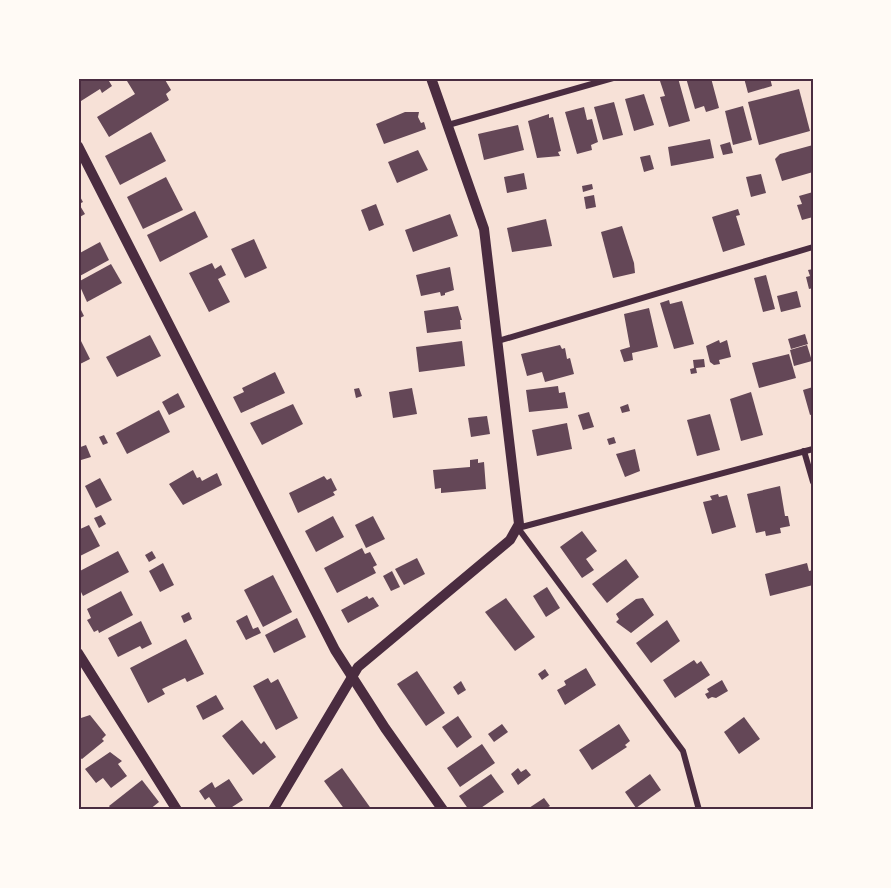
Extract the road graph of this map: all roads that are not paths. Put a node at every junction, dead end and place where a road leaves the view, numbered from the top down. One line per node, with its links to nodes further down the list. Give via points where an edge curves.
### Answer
1 (431, 78): 3 (street)
2 (613, 78): 3 (street)
3 (448, 124): 6 (street, via 484,229)
4 (78, 146): 12 (street)
5 (813, 247): 6 (street)
6 (498, 341): 10 (street, via 519,506)
7 (813, 449): 8 (street)
8 (804, 451): 9 (street); 10 (street)
9 (813, 482)
10 (518, 528): 12 (street, via 510,540); 16 (street, via 683,751)
11 (78, 653): 13 (street)
12 (350, 676): 14 (street); 15 (street)
13 (171, 808)
14 (273, 810)
15 (443, 810)
16 (699, 810)

